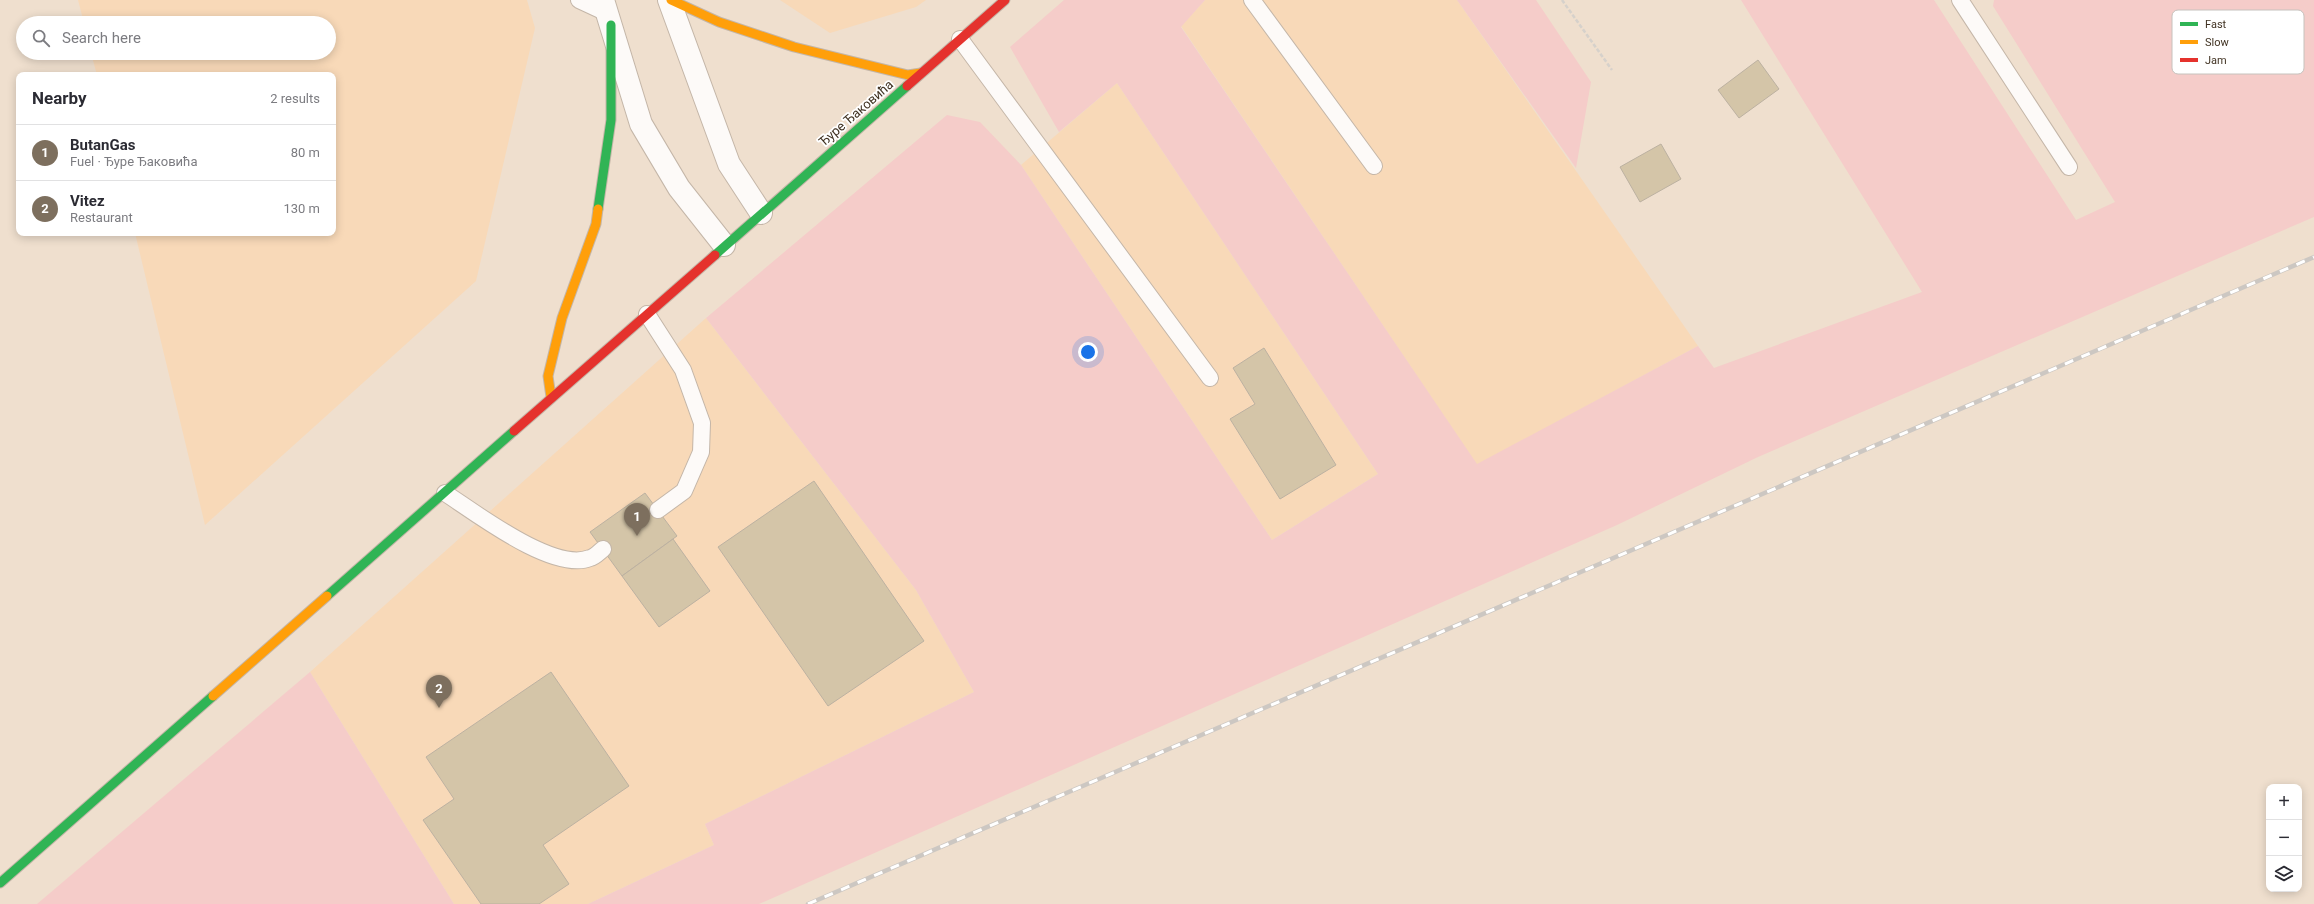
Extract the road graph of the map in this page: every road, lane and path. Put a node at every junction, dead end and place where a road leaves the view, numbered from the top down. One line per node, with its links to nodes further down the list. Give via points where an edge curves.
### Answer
1 (579, 0): 7 (lane)
2 (670, 0): 10 (street, via 719,22 794,47 908,75); 13 (street, via 729,164)
3 (1005, 0): 8 (street, Ђуре Ђаковића)
4 (1562, 0): 9 (path)
5 (1960, 0): 12 (lane)
6 (1256, 2): 11 (lane)
7 (607, 13): 14 (street, via 641,124 679,188); 17 (street, via 611,120 596,224 562,318 548,376)
8 (960, 40): 10 (street, Ђуре Ђаковића); 16 (lane)
9 (1612, 70)
10 (921, 74): 13 (street, Ђуре Ђаковића)
11 (1374, 166)
12 (2069, 168)
13 (761, 212): 14 (street, Ђуре Ђаковића)
14 (724, 245): 15 (street, Ђуре Ђаковића)
15 (647, 314): 17 (street, Ђуре Ђаковића); 19 (lane, via 683,370 702,423 700,452 684,491)
16 (1210, 378)
17 (551, 397): 18 (street, Ђуре Ђаковића)
18 (445, 493): 20 (lane, via 537,551 565,560 590,559); 21 (street, Ђуре Ђаковића)
19 (658, 510)
20 (603, 549)
21 (0, 883)

